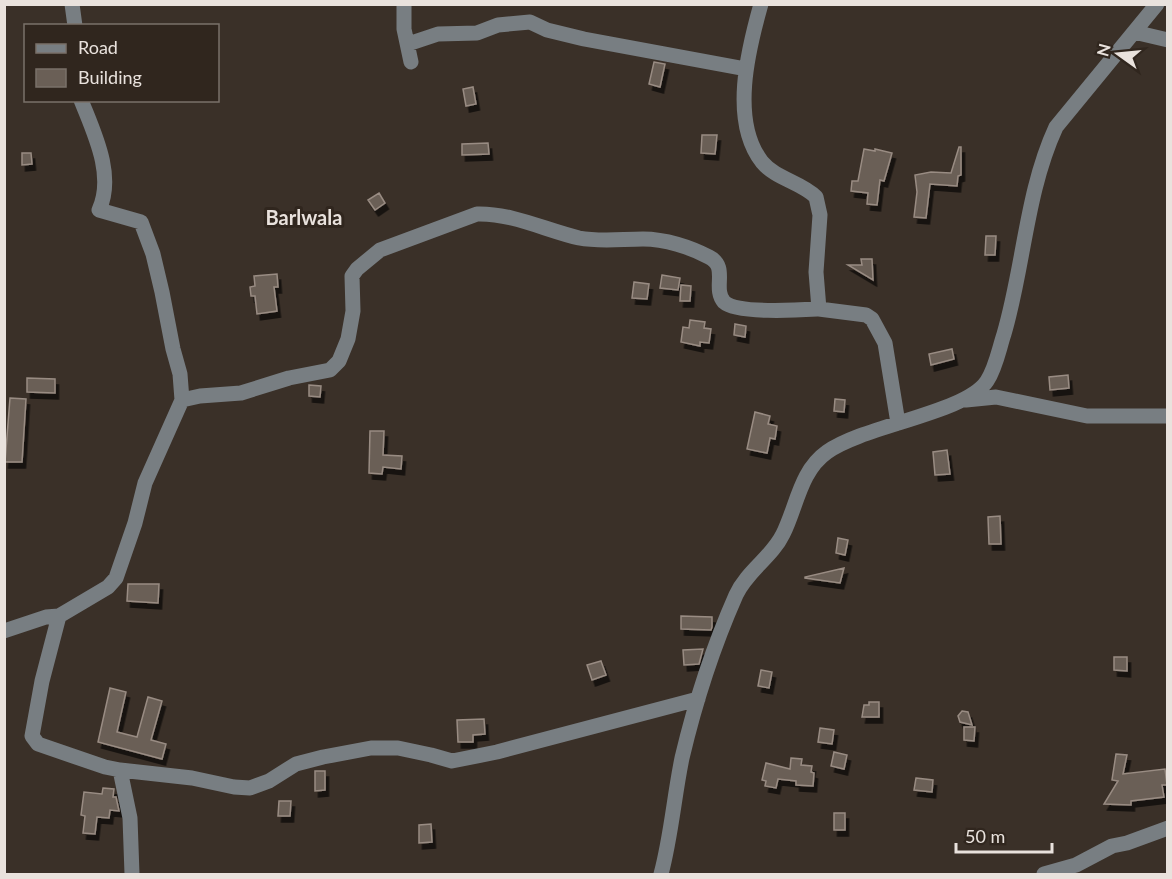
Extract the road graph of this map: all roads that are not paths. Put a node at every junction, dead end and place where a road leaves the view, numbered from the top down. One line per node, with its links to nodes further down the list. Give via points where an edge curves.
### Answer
1 (72, 4): 5 (street)
2 (404, 4): 8 (street)
3 (761, 4): 10 (street)
4 (1157, 4): 6 (street)
5 (75, 24)
6 (1134, 32): 7 (street); 14 (street, via 1056,127 1034,198 1009,317 993,370 983,386)
7 (1167, 40)
8 (408, 44): 9 (street); 10 (street, via 438,34 477,33 498,25 530,22 584,39)
9 (411, 62)
10 (746, 69): 12 (street, via 748,138 774,173 813,194 819,203)
11 (82, 102): 13 (street, via 104,170 105,187 99,210 141,222 153,254 180,374)
12 (819, 309): 13 (street, via 781,312 727,304 721,293 717,262 678,245 647,239 596,240 477,214 380,250 357,269 352,276 353,311 348,339 339,361 330,370 241,393); 16 (street, via 872,319 885,343)
13 (182, 400): 17 (street, via 145,483 116,578)
14 (965, 400): 15 (street, via 996,397 1087,416); 16 (street)
15 (1167, 416)
16 (898, 423): 19 (street, via 827,451 810,467 776,548 737,592)
17 (59, 616): 18 (street); 20 (street, via 32,739 57,751)
18 (4, 631)
19 (698, 699): 20 (street, via 452,761 398,748 371,748 323,757 296,765 250,788); 23 (street, via 682,758)
20 (120, 770): 22 (street, via 130,818)
21 (1167, 828): 24 (street)
22 (132, 874)
23 (660, 874)
24 (1044, 874)

